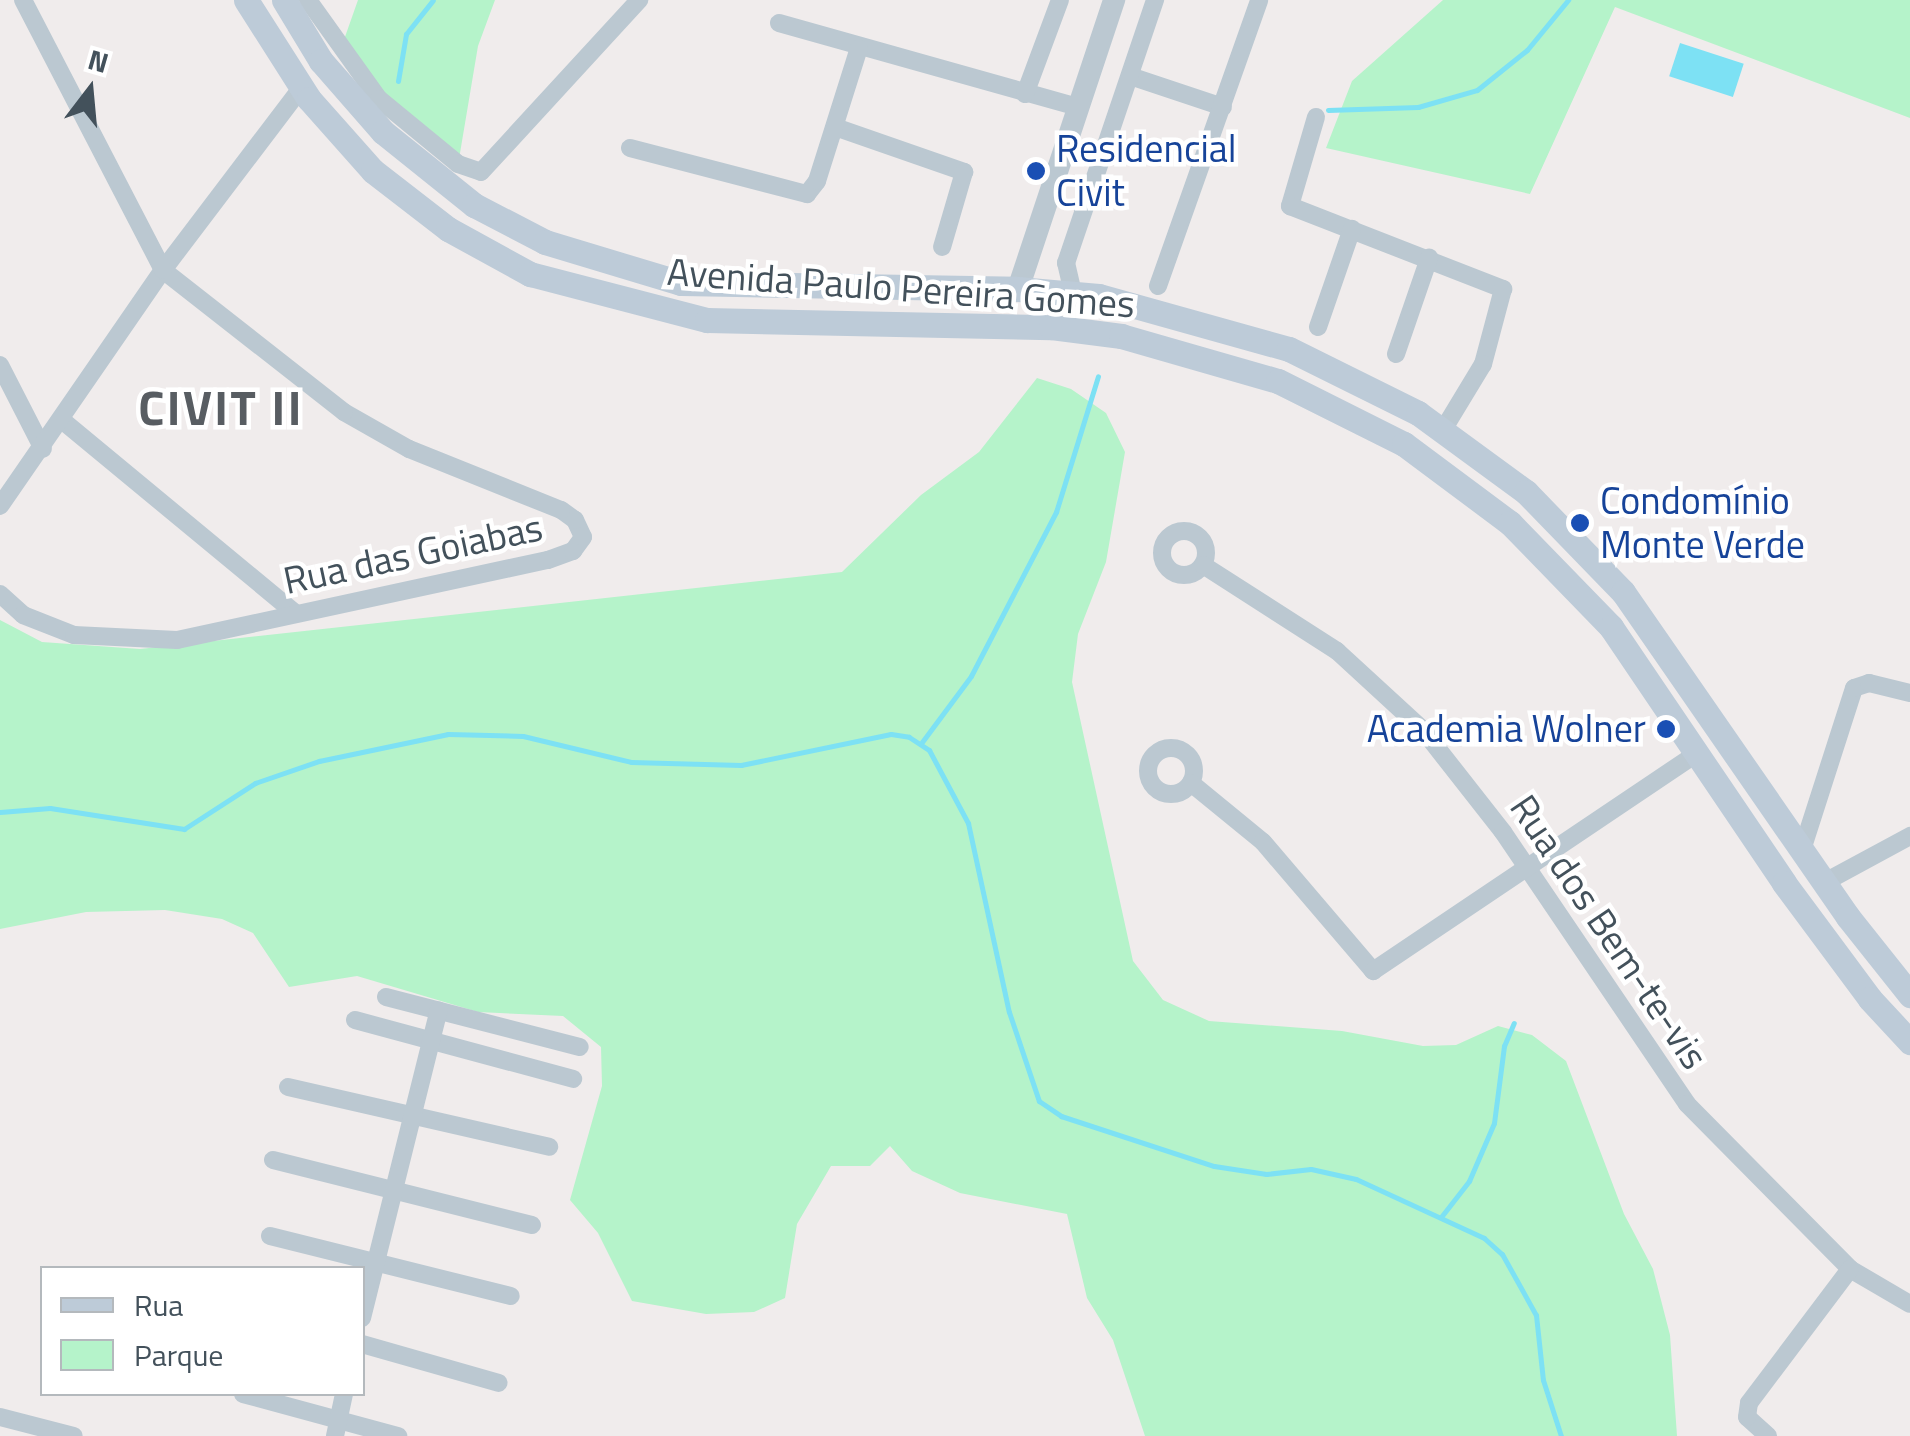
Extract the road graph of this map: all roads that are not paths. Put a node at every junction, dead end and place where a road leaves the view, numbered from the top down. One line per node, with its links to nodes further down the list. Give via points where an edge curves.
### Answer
1 (23, 0): 23 (street)
2 (246, 0): 13 (main road, Avenida Paulo Pereira Gomes)
3 (284, 0): 25 (main road, Avenida Paulo Pereira Gomes, via 329,71 382,132 474,205 545,242 681,283)
4 (308, 0): 5 (street, via 379,99 458,164 480,172)
5 (638, 0)
6 (1060, 0): 14 (street)
7 (1114, 0): 15 (street)
8 (1156, 0): 12 (street)
9 (1259, 0): 16 (street)
10 (779, 23): 11 (street)
11 (858, 48): 14 (street); 18 (street)
12 (1130, 76): 16 (street); 26 (street, via 1066,264)
13 (301, 88): 23 (street); 38 (main road, Avenida Paulo Pereira Gomes, via 360,158 411,202 494,256 550,282 706,320 1098,332 1224,362 1334,404 1446,472 1546,557 1624,643)
14 (1025, 94): 15 (street)
15 (1077, 107): 25 (street)
16 (1222, 107): 24 (street)
17 (1316, 116): 20 (street, via 1288,202)
18 (835, 127): 19 (street, via 807,194); 21 (street, via 964,172)
19 (630, 148)
20 (1352, 230): 22 (street); 27 (street)
21 (942, 247)
22 (1430, 258): 28 (street); 31 (street, via 1494,281 1504,293 1472,388)
23 (163, 270): 30 (street); 36 (street, Rua das Goiabas, via 370,428 561,510 581,527 580,544 548,560)
24 (1158, 286)
25 (1018, 289): 26 (main road, Avenida Paulo Pereira Gomes)
26 (1073, 293): 31 (main road, Avenida Paulo Pereira Gomes, via 1154,308 1289,349 1352,376)
27 (1318, 327)
28 (1396, 354)
29 (0, 365): 32 (street)
30 (62, 421): 32 (street); 36 (street)
31 (1443, 430): 41 (main road, Avenida Paulo Pereira Gomes, via 1539,504 1623,592)
32 (43, 449): 33 (street)
33 (0, 506)
34 (1203, 566): 42 (street, Rua dos Bem-te-vis, via 1309,631 1383,690 1466,780)
35 (0, 594): 36 (street, Rua das Goiabas, via 46,626 142,643)
36 (294, 612)
37 (1910, 694): 41 (street, via 1869,683 1854,688)
38 (1698, 753): 42 (street); 49 (main road, Avenida Paulo Pereira Gomes, via 1856,982)
39 (1191, 783): 42 (street, via 1263,842 1368,970 1385,966)
40 (1910, 836): 43 (street)
41 (1802, 850): 43 (main road, Avenida Paulo Pereira Gomes)
42 (1528, 870): 60 (street, Rua dos Bem-te-vis, via 1686,1104)
43 (1824, 882): 44 (main road, Avenida Paulo Pereira Gomes)
44 (1910, 995)
45 (386, 996): 46 (street)
46 (440, 1010): 48 (street); 50 (street)
47 (354, 1020): 48 (street)
48 (431, 1040): 51 (street); 53 (street)
49 (1910, 1042)
50 (580, 1047)
51 (573, 1079)
52 (288, 1087): 53 (street)
53 (412, 1115): 54 (street); 56 (street)
54 (549, 1147)
55 (273, 1160): 56 (street)
56 (394, 1189): 57 (street); 59 (street)
57 (532, 1225)
58 (270, 1236): 59 (street)
59 (376, 1264): 61 (street); 63 (street)
60 (1850, 1269): 62 (street, Rua dos Bem-te-vis); 72 (street, via 1748,1403 1747,1417)
61 (511, 1296)
62 (1910, 1304)
63 (365, 1306)
64 (365, 1345): 65 (street)
65 (499, 1383)
66 (249, 1396): 69 (street)
67 (344, 1396): 69 (street)
68 (0, 1417): 70 (street)
69 (337, 1427): 71 (street)
70 (74, 1436)
71 (398, 1436)
72 (1768, 1436)

